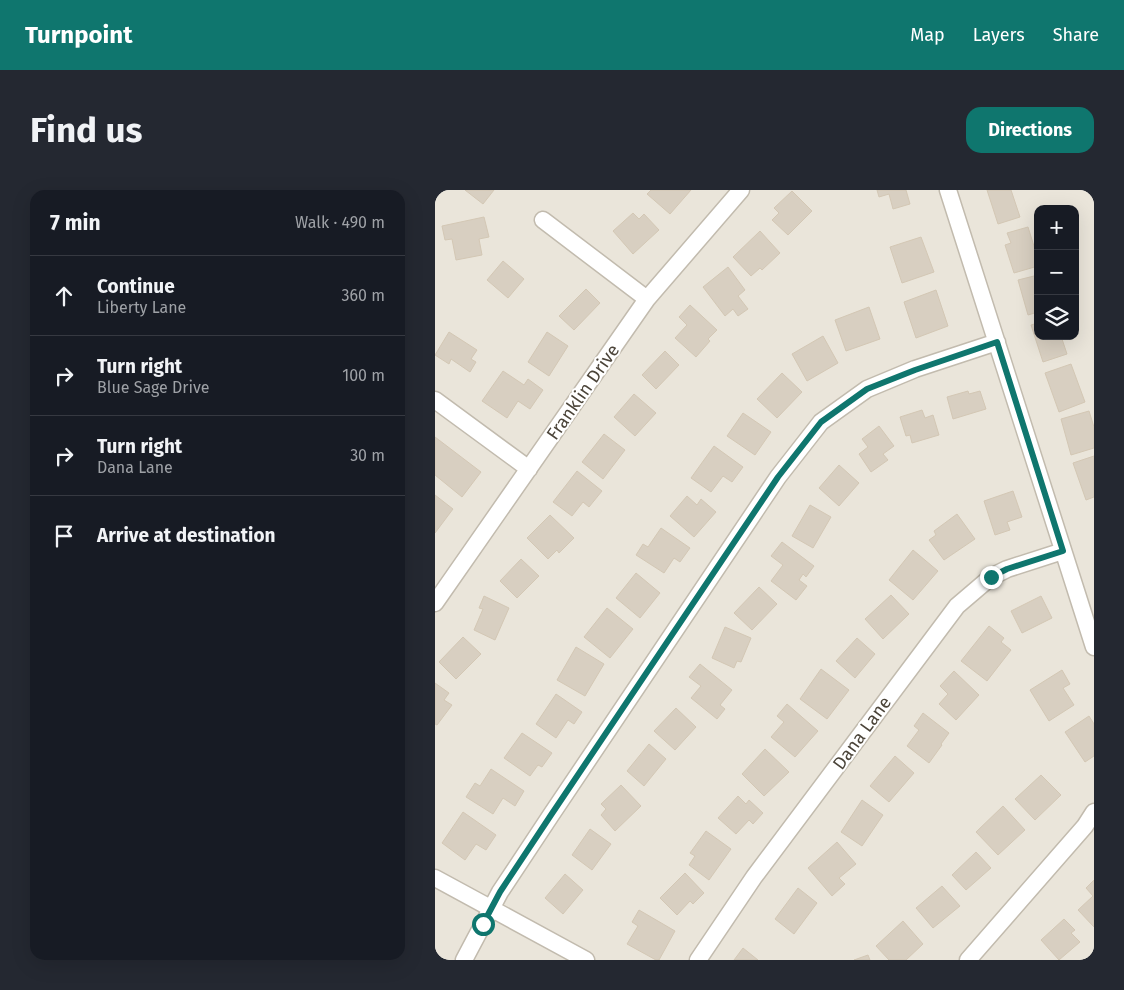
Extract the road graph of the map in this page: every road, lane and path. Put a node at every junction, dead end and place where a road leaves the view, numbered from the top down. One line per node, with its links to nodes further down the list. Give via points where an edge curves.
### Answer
1 (741, 190): 4 (street, Franklin Drive)
2 (948, 190): 5 (street)
3 (543, 220): 4 (street)
4 (647, 299): 7 (street, Franklin Drive)
5 (997, 342): 8 (street); 13 (street, via 867,389 821,422 778,477)
6 (435, 400): 7 (street)
7 (529, 469): 9 (street, Franklin Drive)
8 (1063, 551): 10 (street); 16 (street, Dana Lane, via 991,577 957,606 754,876)
9 (435, 603)
10 (1094, 647)
11 (1092, 822): 17 (street)
12 (435, 878): 13 (street)
13 (492, 908): 14 (street); 15 (street)
14 (464, 960)
15 (586, 960)
16 (698, 960)
17 (968, 960)

